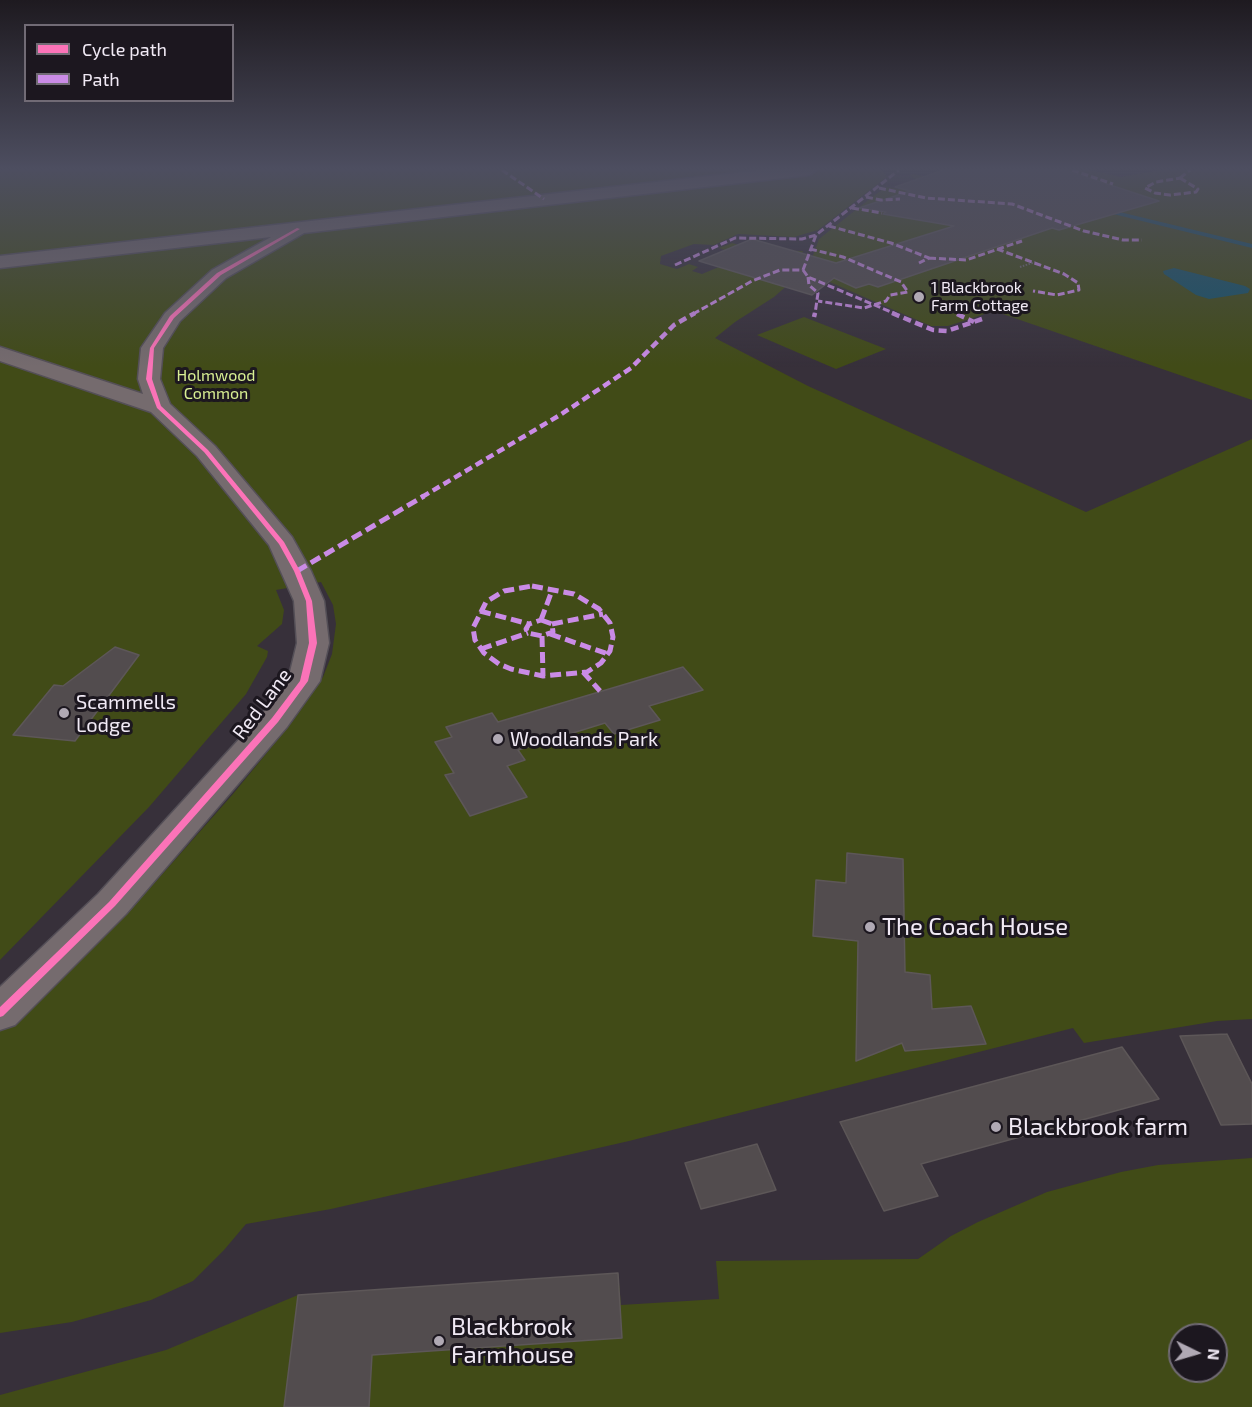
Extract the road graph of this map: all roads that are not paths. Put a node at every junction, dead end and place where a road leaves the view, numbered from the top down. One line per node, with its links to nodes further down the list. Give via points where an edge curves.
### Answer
1 (238, 236): 3 (street)
2 (286, 236): 5 (street, Red Lane, via 219,274 172,317 152,348 149,379)
3 (0, 262)
4 (0, 354): 5 (street, Red Lane)
5 (159, 407): 6 (street, Red Lane, via 206,451 282,543 297,571 309,601 313,643 304,681 275,720 112,904)
6 (0, 1013)

